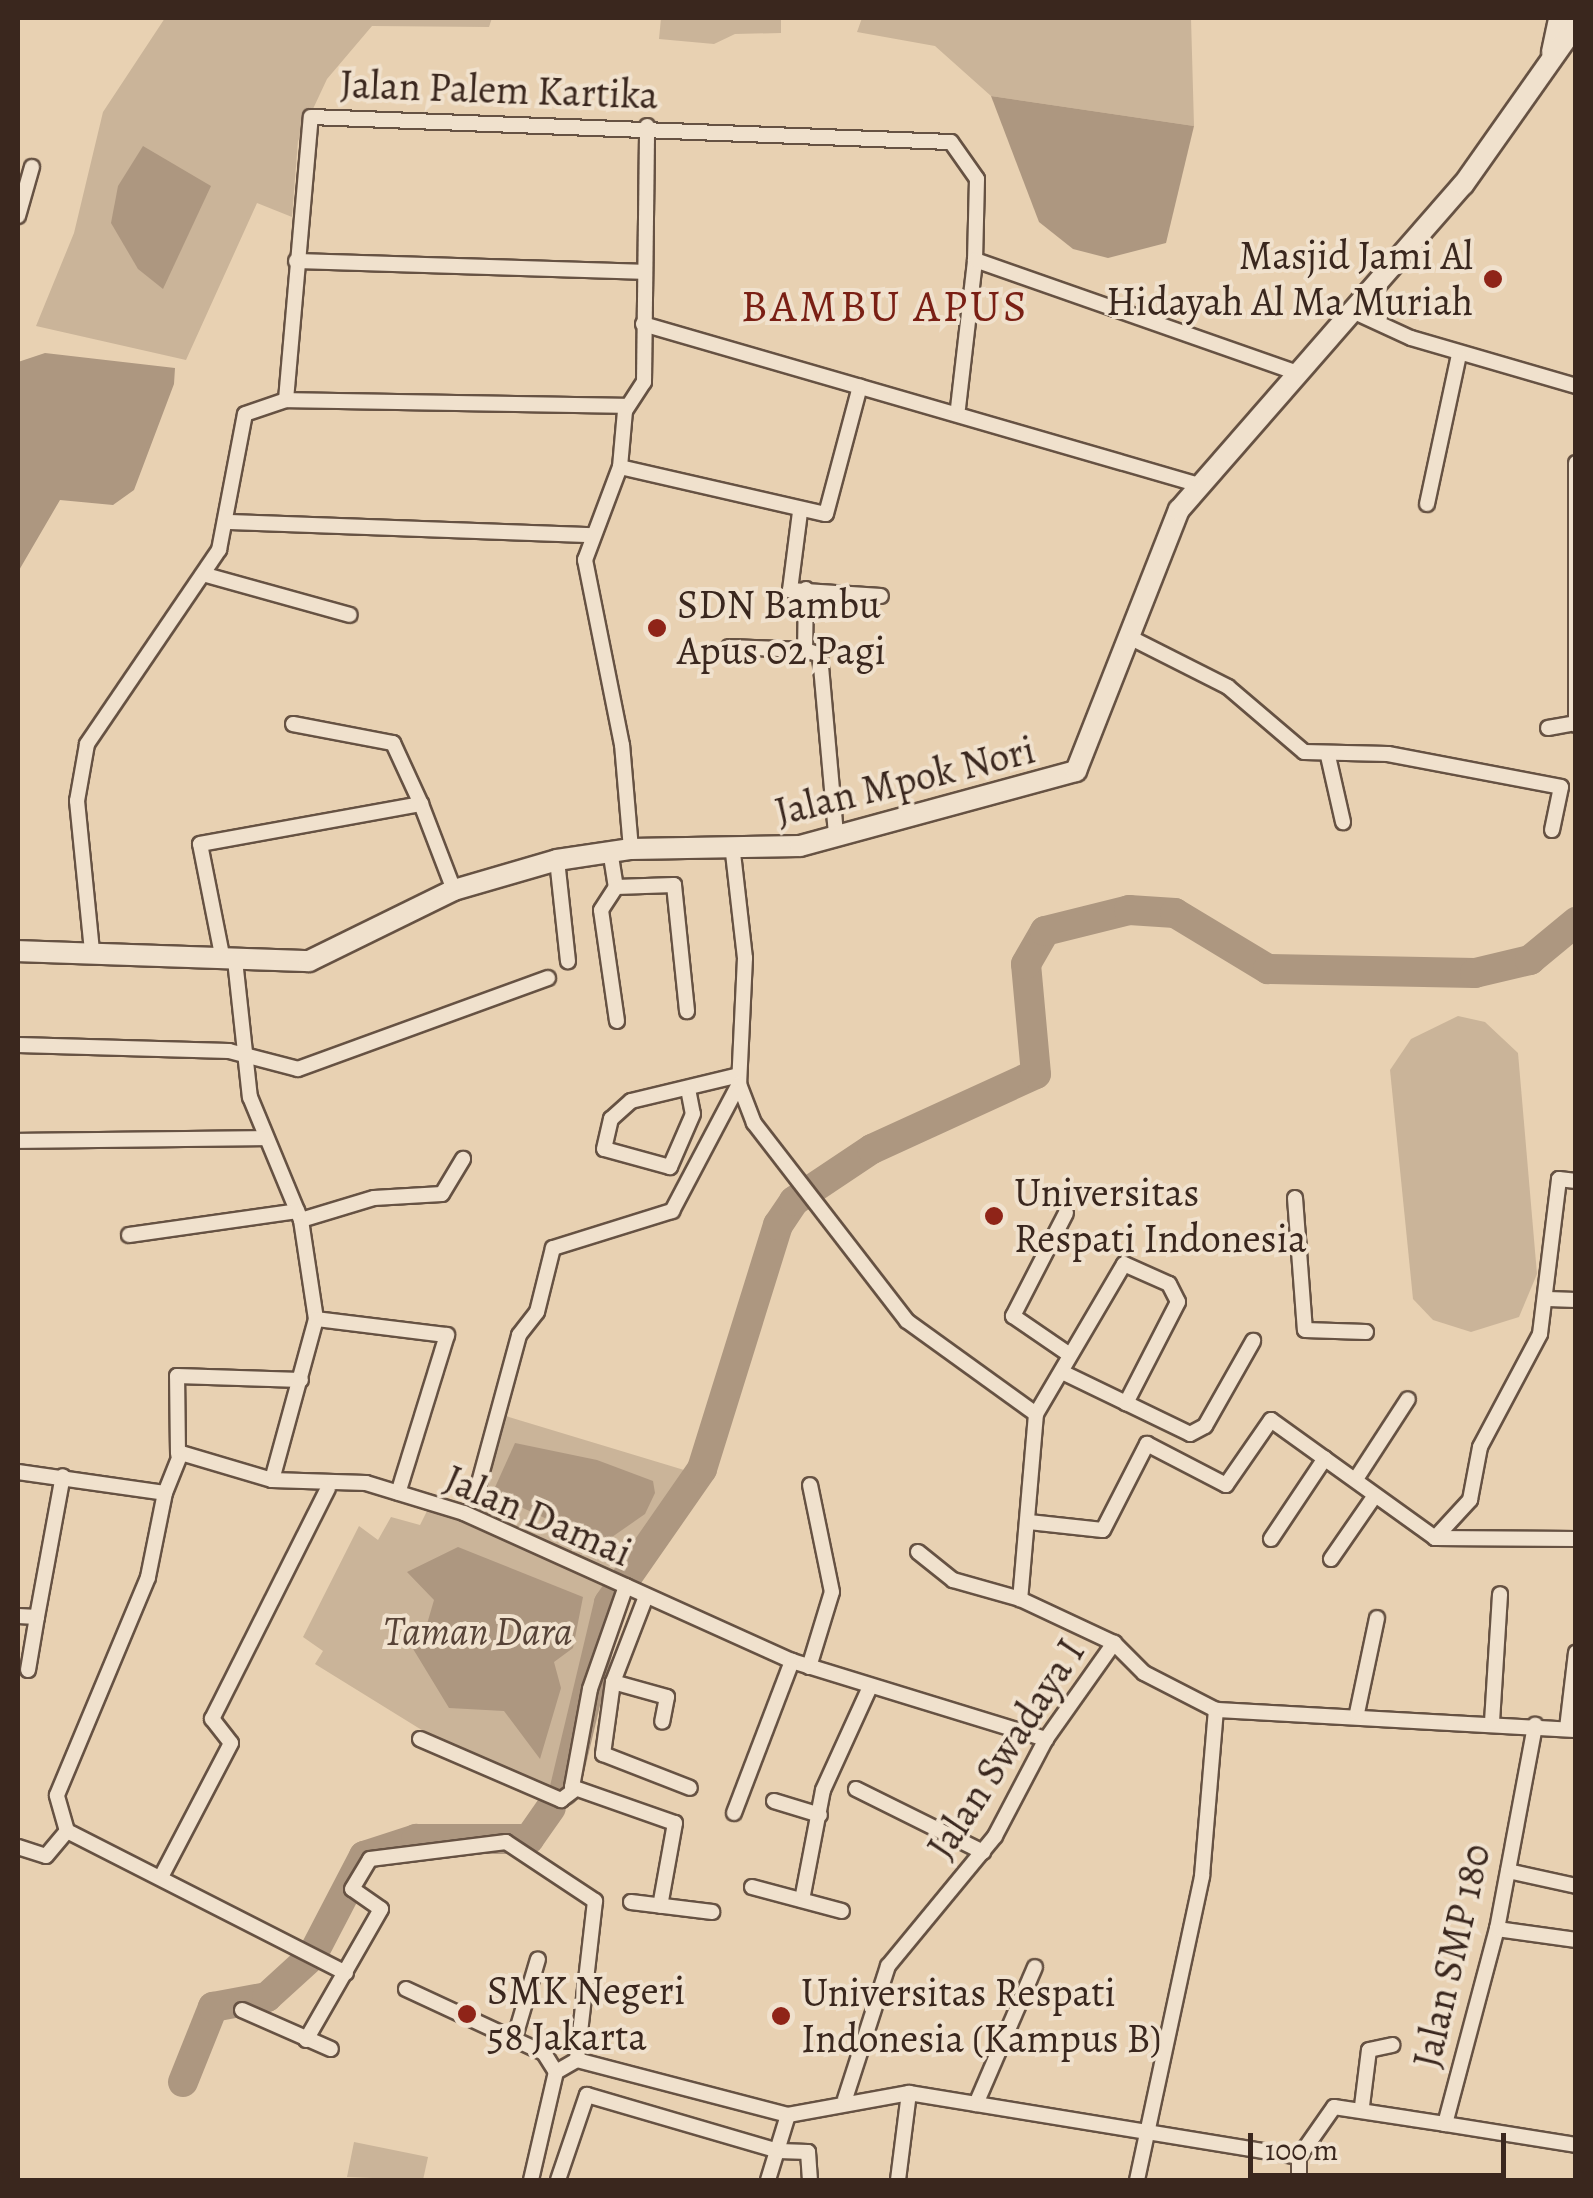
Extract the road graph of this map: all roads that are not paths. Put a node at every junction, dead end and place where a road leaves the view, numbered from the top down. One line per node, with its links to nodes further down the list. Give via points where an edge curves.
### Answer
1 (1562, 31): 8 (main road, Jalan Mpok Nori, via 1463,185)
2 (647, 126): 5 (street, Jalan Palem Kartika, via 951,142 978,180); 6 (street, Jalan Palem Kartika, via 310,117); 7 (street)
3 (32, 167): 4 (street)
4 (18, 216)
5 (974, 260): 11 (street); 16 (street)
6 (296, 261): 7 (street); 14 (street, Jalan Palem Kartika)
7 (642, 272): 9 (street)
8 (1350, 310): 10 (street); 11 (main road, Jalan Mpok Nori)
9 (643, 324): 12 (street); 15 (street, via 644,382)
10 (1460, 355): 13 (street); 20 (street)
11 (1295, 372): 19 (main road, Jalan Mpok Nori)
12 (860, 386): 16 (street); 21 (street, via 836,503 826,514)
13 (1576, 386)
14 (286, 400): 15 (street); 22 (street, via 245,414)
15 (627, 406): 18 (street)
16 (958, 408): 19 (street)
17 (1576, 463): 30 (street)
18 (620, 468): 21 (street); 23 (street)
19 (1196, 484): 28 (main road, Jalan Mpok Nori, via 1156,555)
20 (1427, 504)
21 (800, 512): 25 (street, via 787,576 790,590)
22 (230, 522): 23 (street); 24 (street)
23 (594, 535): 40 (street, via 590,604 619,728)
24 (206, 575): 27 (street); 46 (street, via 122,681 86,744 77,801)
25 (806, 589): 26 (street); 31 (street)
26 (881, 596)
27 (350, 615)
28 (1127, 636): 35 (street, via 1228,686 1304,752); 39 (main road, Jalan Mpok Nori, via 1076,771)
29 (728, 646): 31 (street)
30 (1573, 646): 33 (street)
31 (805, 650): 39 (street, via 820,655)
32 (293, 724): 36 (street, via 394,743)
33 (1573, 725): 34 (street)
34 (1548, 728)
35 (1328, 756): 37 (street); 38 (street, via 1422,759 1560,786)
36 (421, 804): 44 (street); 47 (street, via 200,844)
37 (1342, 822)
38 (1552, 830)
39 (836, 836): 41 (main road, Jalan Mpok Nori)
40 (620, 850): 41 (main road, Jalan Mpok Nori); 42 (main road, Jalan Mpok Nori); 43 (street)
41 (733, 853): 54 (street, via 745,975)
42 (556, 860): 44 (main road, Jalan Mpok Nori); 48 (street)
43 (616, 887): 50 (street, via 674,884); 51 (street, via 601,910)
44 (454, 890): 47 (main road, Jalan Mpok Nori, via 325,956)
45 (18, 950): 46 (main road, Jalan Mpok Nori)
46 (92, 950): 47 (main road, Jalan Mpok Nori)
47 (229, 960): 53 (street)
48 (568, 961)
49 (548, 978): 53 (street, via 298,1069)
50 (687, 1011)
51 (617, 1021)
52 (18, 1046): 53 (street)
53 (244, 1053): 56 (street)
54 (739, 1079): 55 (street); 74 (street, via 754,1123 800,1185 814,1192 907,1321); 86 (street, via 672,1212 554,1248 537,1312 519,1335)
55 (689, 1094): 55 (street, via 631,1100 612,1119 604,1149 670,1167 693,1114)
56 (266, 1138): 57 (street); 62 (street)
57 (18, 1141)
58 (463, 1159): 62 (street, via 442,1194 374,1198)
59 (1576, 1181): 64 (street, via 1559,1179)
60 (1295, 1198): 67 (street, via 1305,1330)
61 (1066, 1213): 69 (street, via 1013,1316)
62 (299, 1216): 63 (street); 66 (street)
63 (128, 1236)
64 (1548, 1299): 65 (street); 88 (street, via 1480,1447 1470,1500)
65 (1576, 1300)
66 (316, 1319): 71 (street); 84 (street, via 448,1335)
67 (1366, 1332)
68 (1253, 1341): 73 (street, via 1198,1432 1177,1433)
69 (1070, 1355): 70 (street); 73 (street, via 1124,1264 1169,1284 1178,1302)
70 (1062, 1372): 73 (street); 74 (street)
71 (301, 1380): 75 (street, via 177,1376); 80 (street)
72 (1408, 1399): 79 (street)
73 (1126, 1403)
74 (1036, 1414): 87 (street)
75 (178, 1454): 80 (street, Jalan Damai); 83 (street)
76 (1324, 1458): 79 (street); 87 (street, via 1271,1420 1221,1486 1148,1444 1103,1530); 89 (street)
77 (18, 1472): 78 (street)
78 (64, 1476): 83 (street); 98 (street)
79 (1356, 1479): 85 (street)
80 (272, 1480): 82 (street, Jalan Damai)
81 (810, 1485): 103 (street, via 832,1592)
82 (328, 1488): 84 (street, Jalan Damai, via 366,1483); 125 (street, via 212,1719 230,1743)
83 (165, 1493): 121 (street, via 148,1577 57,1796)
84 (398, 1493): 93 (street, Jalan Damai)
85 (1374, 1498): 88 (street); 92 (street)
86 (474, 1501)
87 (1030, 1522): 95 (street)
88 (1434, 1538): 90 (street)
89 (1271, 1539)
90 (1576, 1539)
91 (918, 1552): 95 (street, via 953,1580)
92 (1331, 1559)
93 (622, 1584): 96 (street, Jalan Damai); 117 (street, via 590,1690)
94 (1500, 1594): 110 (street)
95 (1020, 1598): 100 (street)
96 (645, 1600): 102 (street, Jalan Damai); 105 (street)
97 (18, 1616): 98 (street)
98 (36, 1617): 104 (street)
99 (1377, 1618): 108 (street)
100 (1114, 1643): 107 (street, via 1144,1673); 114 (street, Jalan Swadaya I)
101 (1576, 1653): 112 (street)
102 (792, 1661): 103 (street, Jalan Damai); 119 (street)
103 (809, 1667): 106 (street, Jalan Damai)
104 (28, 1670)
105 (613, 1682): 109 (street, via 667,1698); 115 (street, via 602,1754)
106 (869, 1689): 114 (street, Jalan Damai); 120 (street)
107 (1216, 1710): 108 (street); 152 (street, via 1202,1876)
108 (1358, 1713): 110 (street)
109 (662, 1722)
110 (1492, 1722): 111 (street)
111 (1535, 1726): 112 (street); 124 (street, Jalan SMP 180)
112 (1571, 1729)
113 (420, 1739): 117 (street, via 561,1800)
114 (1046, 1740): 123 (street, Jalan Swadaya I)
115 (690, 1788)
116 (856, 1789): 123 (street)
117 (573, 1791): 130 (street, via 675,1822)
118 (774, 1802): 120 (street)
119 (734, 1813)
120 (820, 1815): 128 (street)
121 (67, 1831): 122 (street, via 46,1856); 125 (street)
122 (18, 1847)
123 (983, 1852): 147 (street, Jalan Swadaya I, via 878,1985)
124 (1508, 1871): 127 (street); 133 (street, Jalan SMP 180)
125 (162, 1876): 137 (street, via 309,1946)
126 (752, 1886): 128 (street)
127 (1576, 1886)
128 (802, 1900): 131 (street)
129 (632, 1902): 130 (street)
130 (660, 1906): 132 (street)
131 (842, 1911)
132 (712, 1912)
133 (1497, 1929): 134 (street); 151 (street, Jalan SMP 180)
134 (1576, 1940)
135 (538, 1959): 141 (street)
136 (1034, 1966): 148 (street)
137 (346, 1973): 140 (street); 144 (street, via 382,1909 352,1890 370,1859 506,1842 596,1901)
138 (406, 1988): 141 (street)
139 (242, 2010): 140 (street)
140 (306, 2040): 143 (street)
141 (514, 2040): 145 (street, via 544,2053)
142 (1392, 2045): 149 (street, via 1369,2050)
143 (331, 2049)
144 (577, 2060): 145 (street); 150 (street)
145 (556, 2072): 157 (street)
146 (909, 2094): 147 (street); 148 (street); 160 (street)
147 (845, 2099): 150 (street)
148 (976, 2104): 152 (street)
149 (1362, 2106): 151 (street, Jalan SMP 180); 155 (street, via 1334,2107)
150 (788, 2115): 154 (street)
151 (1445, 2124): 153 (street)
152 (1146, 2135): 155 (street); 161 (street)
153 (1576, 2145)
154 (779, 2151): 156 (street, via 584,2095); 158 (street); 159 (street, via 811,2153)
155 (1299, 2157): 162 (street)
156 (562, 2179)
157 (531, 2180)
158 (768, 2180)
159 (810, 2180)
160 (898, 2180)
161 (1137, 2180)
162 (1300, 2180)

